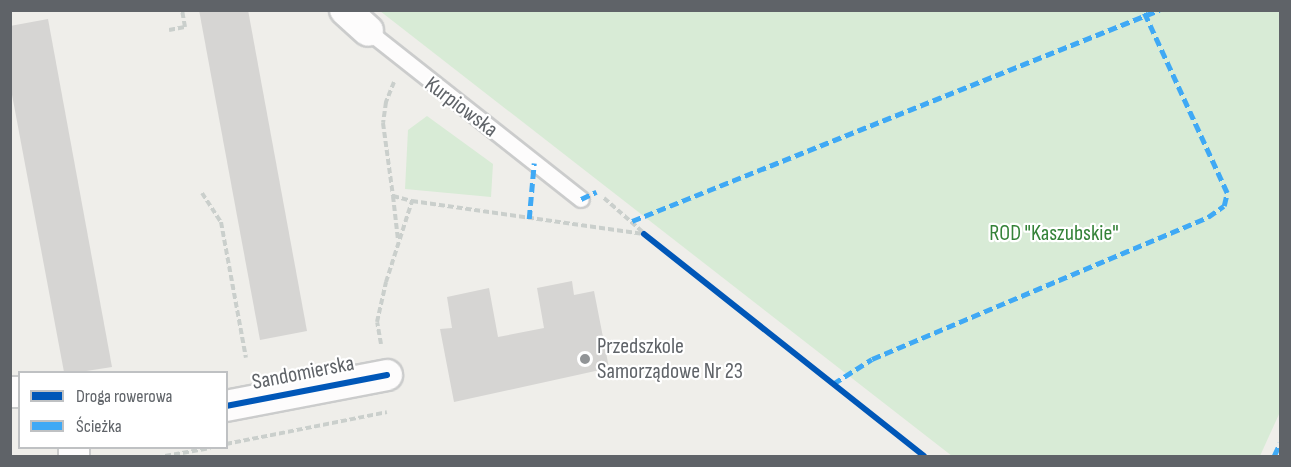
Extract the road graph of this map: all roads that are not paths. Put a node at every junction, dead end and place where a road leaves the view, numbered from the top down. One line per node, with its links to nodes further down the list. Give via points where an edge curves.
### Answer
1 (345, 10): 2 (street, Kurpiowska)
2 (368, 31): 3 (lane, Kurpiowska, via 406,65)
3 (581, 199)
4 (387, 375): 5 (street, Sandomierska)
5 (228, 406)

